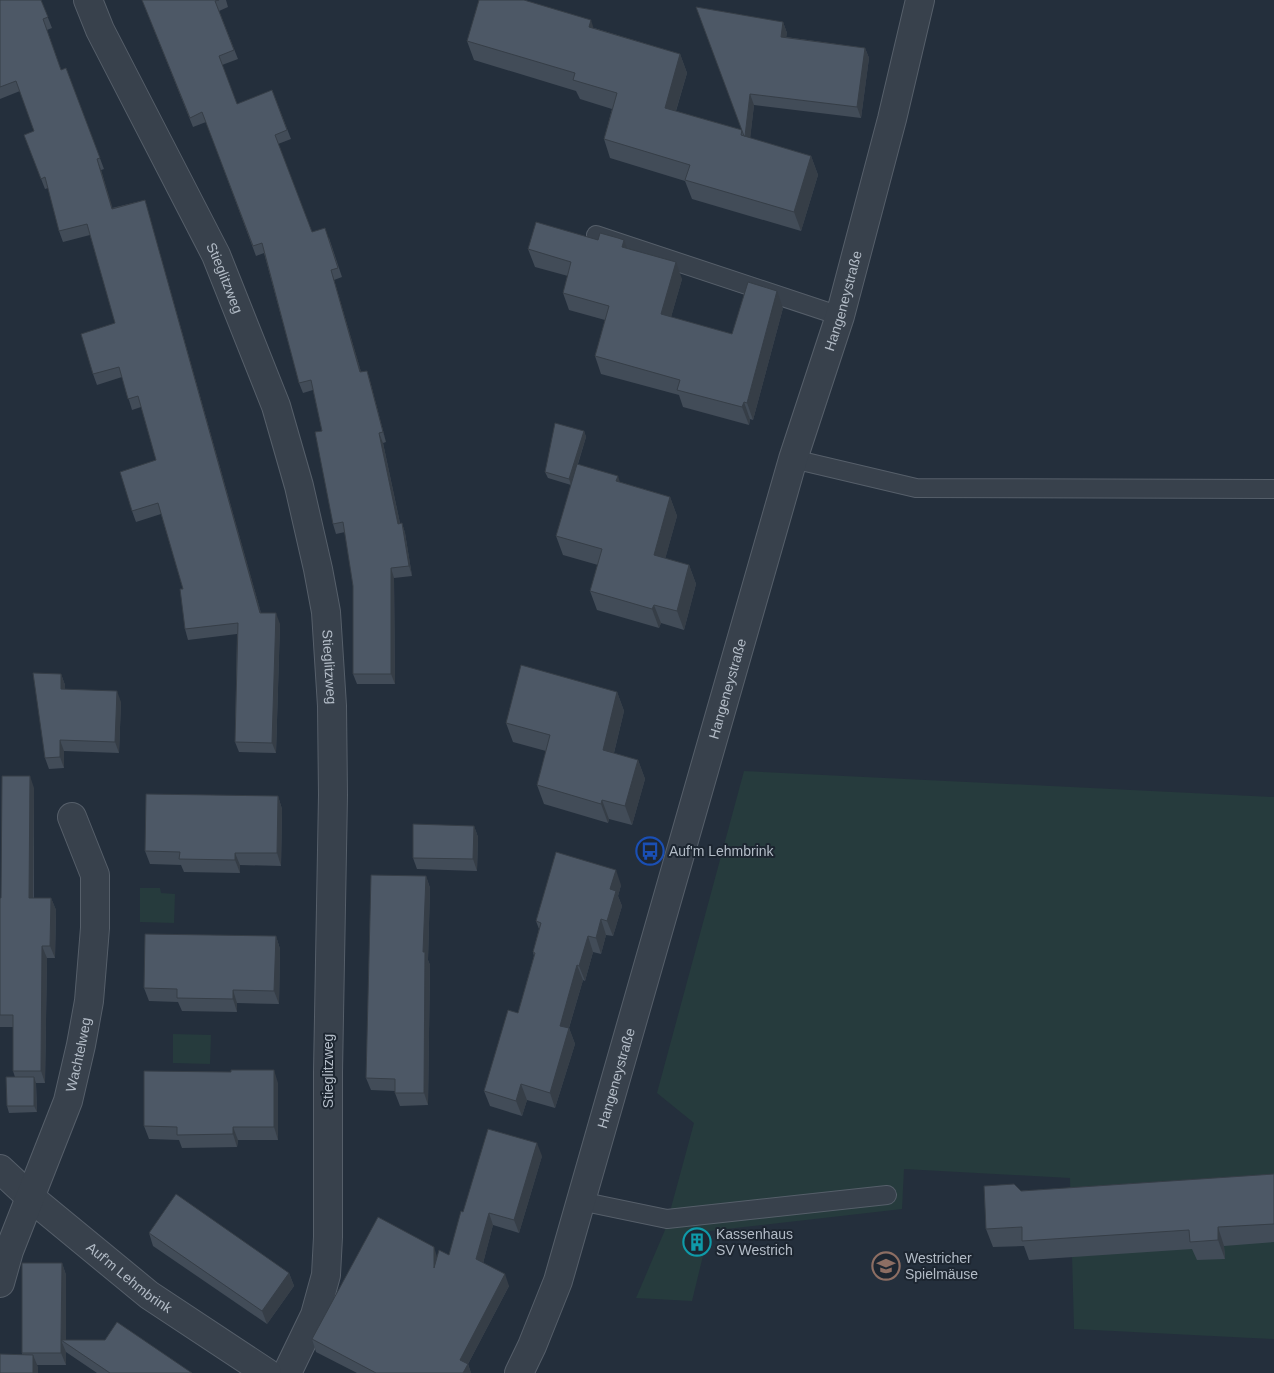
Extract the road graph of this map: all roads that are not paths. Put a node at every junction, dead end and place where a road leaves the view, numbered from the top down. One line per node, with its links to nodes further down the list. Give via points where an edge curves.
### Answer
1 (88, 0): 14 (street, Stieglitzweg, via 100,30 216,255 276,406 299,486 326,612 332,706 328,1237 326,1275 315,1315)
2 (920, 0): 4 (street, Hangeneystraße)
3 (596, 235): 4 (lane)
4 (840, 316): 5 (street, Hangeneystraße)
5 (793, 459): 6 (lane, via 916,488); 11 (street, Hangeneystraße)
6 (1274, 488)
7 (72, 817): 10 (street, Wachtelweg, via 95,875 89,1000 68,1101)
8 (0, 1169): 10 (street, Auf'm Lehmbrink)
9 (887, 1195): 11 (lane, via 667,1219)
10 (30, 1197): 12 (street, Wachtelweg); 13 (street, Auf'm Lehmbrink, via 149,1295)
11 (580, 1201): 15 (street, Hangeneystraße, via 558,1280)
12 (0, 1283)
13 (267, 1373)
14 (287, 1373)
15 (519, 1373)

